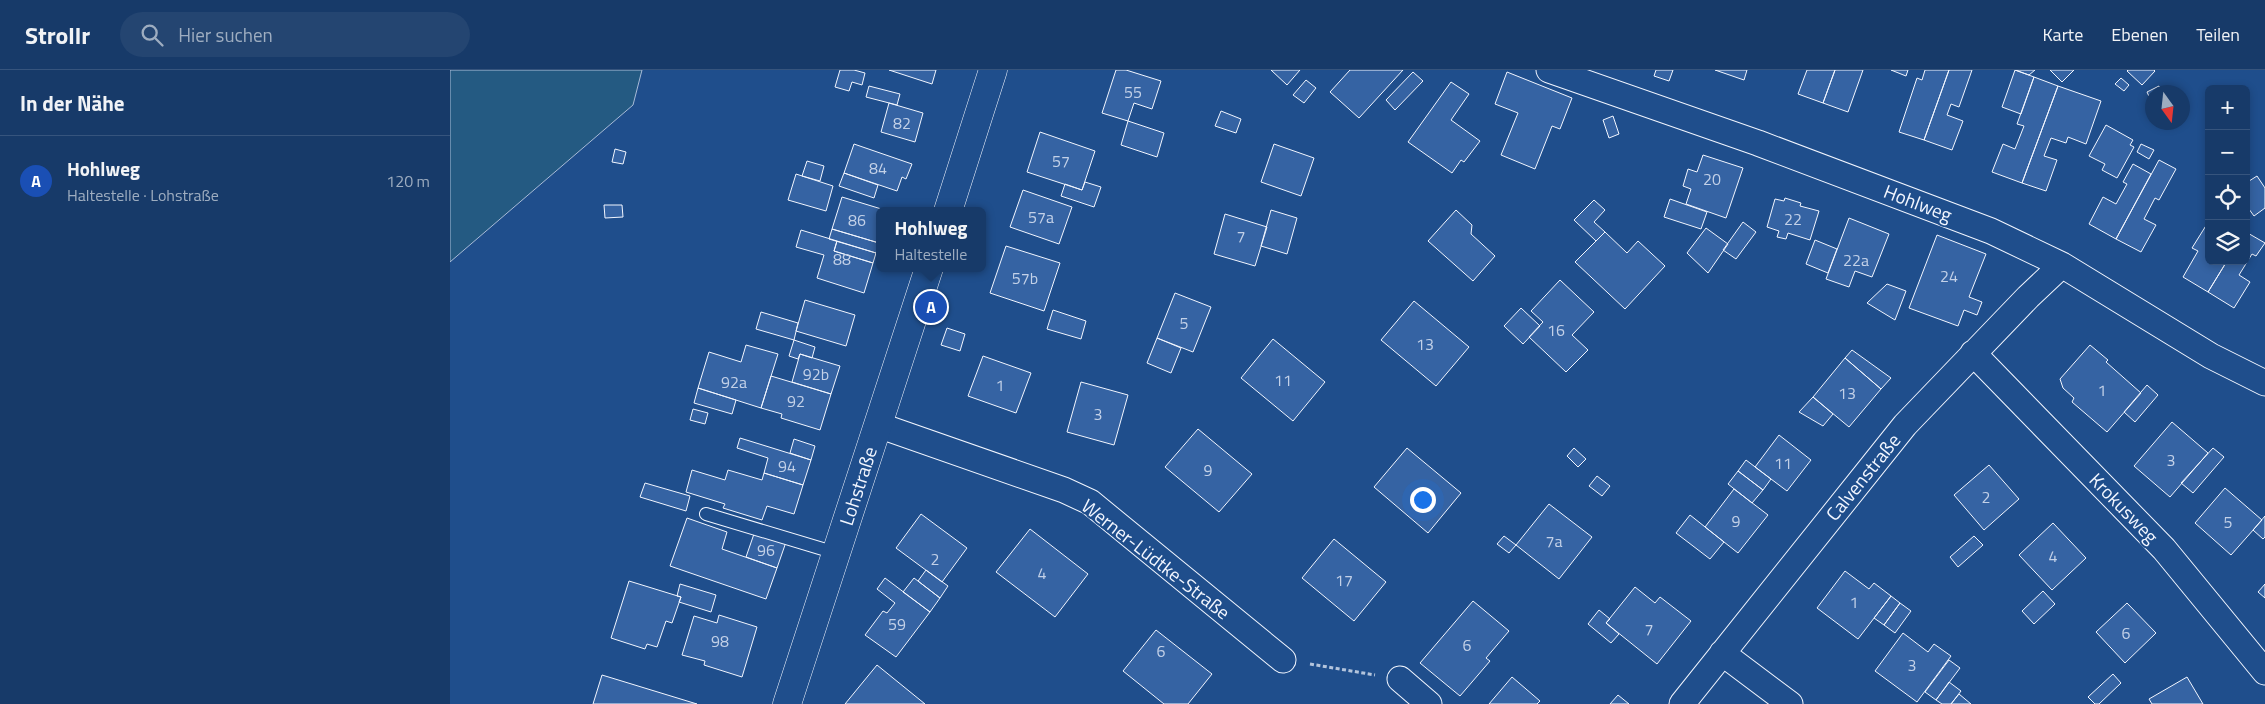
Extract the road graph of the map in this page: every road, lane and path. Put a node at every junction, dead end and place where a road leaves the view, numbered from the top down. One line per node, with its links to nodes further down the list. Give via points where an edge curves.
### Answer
1 (993, 70): 3 (main road)
2 (1548, 70): 4 (street, Hohlweg, via 1758,143 1991,231)
3 (949, 207)
4 (2062, 265): 6 (street, Calvenstraße); 7 (street, Hohlweg, via 2211,356)
5 (928, 272): 8 (main road, Lohstraße)
6 (1973, 353): 11 (street, Calvenstraße, via 1888,445); 13 (street, Krokusweg, via 2164,549)
7 (2265, 383)
8 (878, 425): 10 (main road, Lohstraße); 12 (street, Werner-Lüdtke-Straße, via 1090,502)
9 (706, 514): 10 (lane)
10 (836, 553): 15 (main road, Lohstraße)
11 (1722, 653): 17 (street, Calvenstraße); 18 (street)
12 (1283, 660): 14 (path)
13 (2265, 672)
14 (1400, 679): 16 (street)
15 (787, 704)
16 (1429, 704)
17 (1682, 704)
18 (1790, 704)

